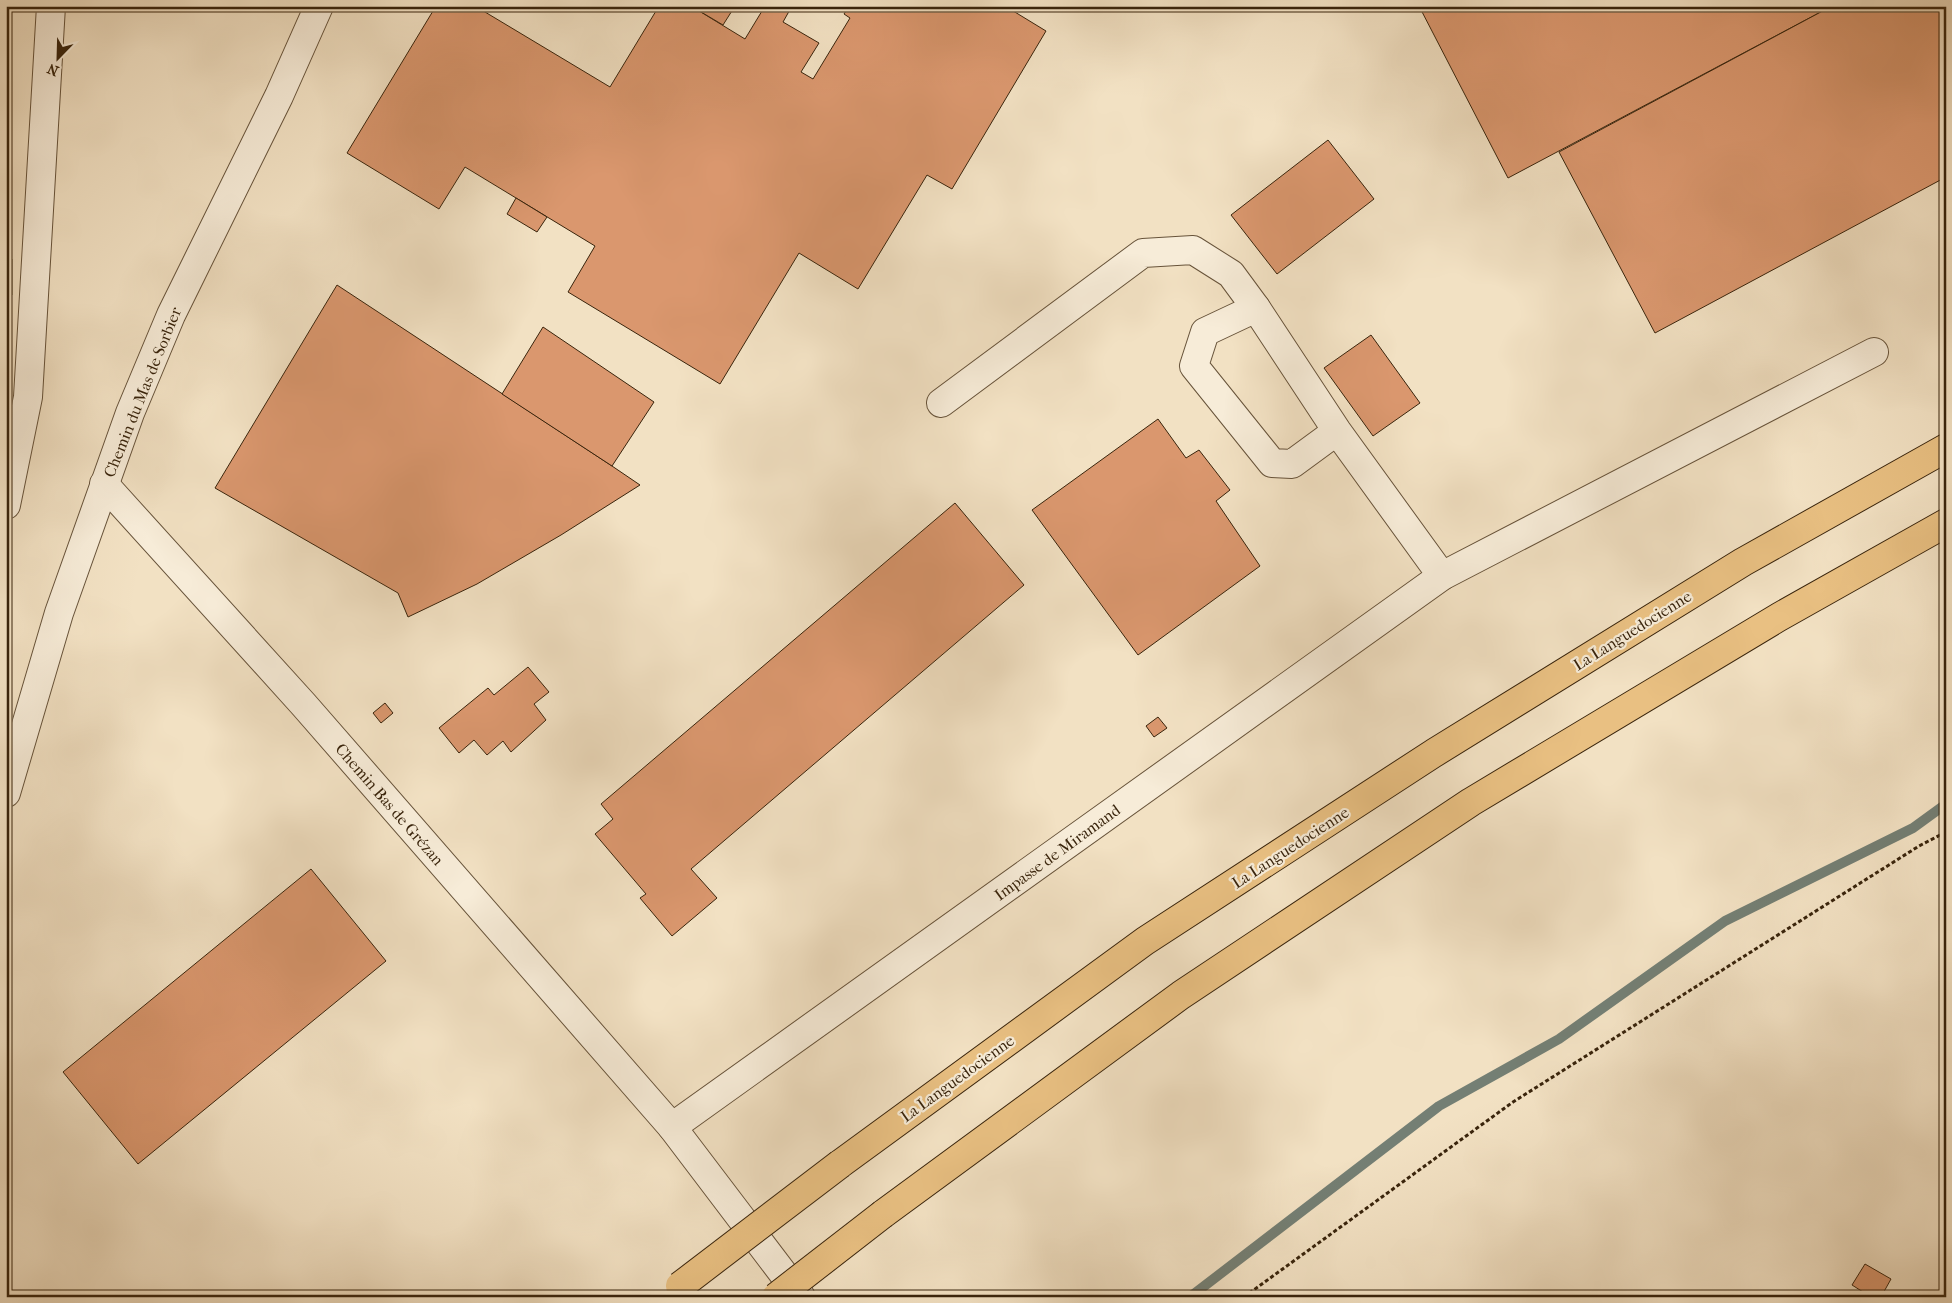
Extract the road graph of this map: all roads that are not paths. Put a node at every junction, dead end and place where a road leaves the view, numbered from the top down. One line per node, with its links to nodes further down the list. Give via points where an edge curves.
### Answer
1 (51, 6): 9 (street, via 28,397)
2 (319, 6): 8 (street, Chemin du Mas de Sorbier, via 280,96 172,315)
3 (1256, 308): 5 (street, via 1231,274 1193,250 1143,253); 6 (street); 6 (street, via 1205,332 1194,366 1272,463 1292,464)
4 (1874, 352): 11 (street, Impasse de Miramand)
5 (941, 403)
6 (1337, 431): 11 (street)
7 (1946, 448): 14 (highway, La Languedocienne, bridge, via 1743,562 1434,753 1145,941 840,1164)
8 (104, 484): 12 (street, Chemin du Mas de Sorbier, via 59,613); 13 (street, Chemin Bas de Grézan, via 304,705)
9 (6, 504)
10 (1946, 522): 15 (highway, bridge, via 1779,617 1471,802 1180,995)
11 (1442, 576): 13 (street, Impasse de Miramand)
12 (6, 793)
13 (672, 1127): 16 (street, Chemin Bas de Grézan)
14 (674, 1291)
15 (776, 1297)
16 (801, 1297)

